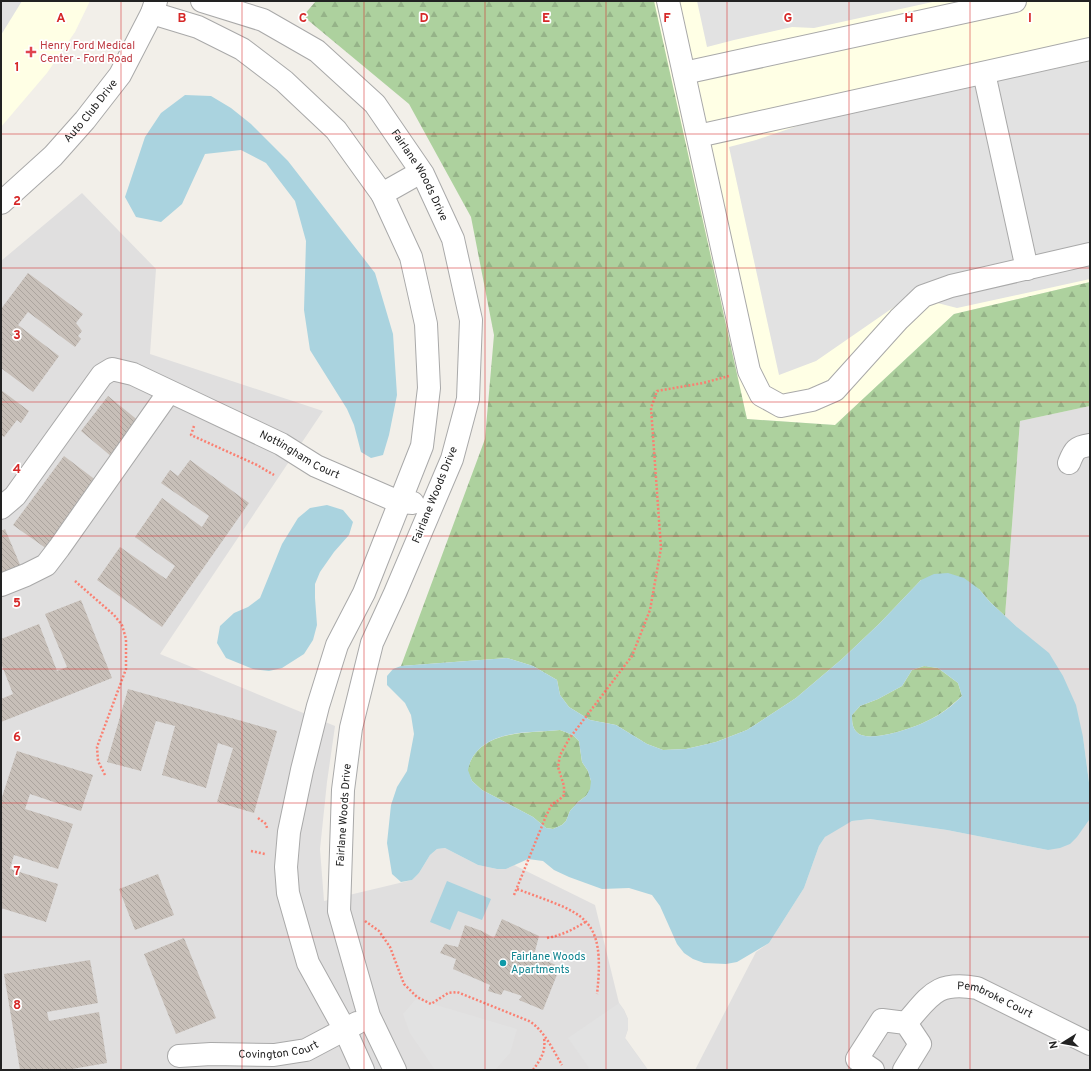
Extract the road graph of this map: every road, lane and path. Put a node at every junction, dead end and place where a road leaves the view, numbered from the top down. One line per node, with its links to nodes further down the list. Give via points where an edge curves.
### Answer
1 (202, 1): 9 (street, Fairlane Woods Drive, via 263,20 317,51 375,104)
2 (668, 1): 6 (street)
3 (1015, 1): 6 (street)
4 (154, 7): 10 (street, via 242,49 284,81 336,130); 11 (street, Auto Club Drive, via 120,75 85,120 53,156)
5 (1090, 49): 7 (street)
6 (684, 73): 8 (street)
7 (984, 73): 8 (street); 13 (street)
8 (698, 136): 14 (street)
9 (421, 172): 10 (street); 21 (street, Fairlane Woods Drive, via 453,239 471,320 468,399 452,459)
10 (382, 194): 20 (street, via 410,257 426,324 429,388 422,446)
11 (1, 203)
12 (1090, 254): 13 (street)
13 (1027, 269): 14 (street, via 951,286 923,296 835,390 812,400 780,406 761,395)
14 (749, 371): 32 (path, via 657,392 651,408 662,548 650,610 632,656 569,739 560,755 558,767 564,795 552,804)
15 (170, 392): 16 (street, Nottingham Court); 22 (street, Nottingham Court, via 133,374 112,369 102,375 15,496); 24 (street, via 46,565)
16 (202, 407): 19 (path, via 191,435); 20 (street, Nottingham Court, via 281,444 316,466)
17 (1090, 445): 18 (street, via 1081,446 1074,451)
18 (1069, 463)
19 (274, 475)
20 (399, 502): 21 (street, Nottingham Court); 40 (street, via 364,593 337,645 318,706 289,832 286,867 288,893 308,963)
21 (432, 503): 34 (street, Fairlane Woods Drive, via 372,643 352,728 343,790)
22 (1, 508)
23 (75, 581): 25 (path, via 114,615 122,625 126,639 126,669 97,747 98,761)
24 (1, 585)
25 (104, 775)
26 (258, 818): 27 (path, via 266,824)
27 (267, 830)
28 (266, 848): 30 (path)
29 (251, 851): 30 (path)
30 (265, 854): 31 (path)
31 (264, 859)
32 (517, 888): 33 (path); 35 (path, via 575,911)
33 (514, 895)
34 (339, 911): 38 (street, Fairlane Woods Drive); 41 (path, via 361,919 379,931 390,947 404,984 417,998 431,1004 448,993 457,992 535,1024)
35 (587, 921): 36 (path, via 565,934); 37 (path, via 595,934 599,950)
36 (547, 938)
37 (597, 994)
38 (369, 1016): 40 (street, Covington Court); 46 (street, Fairlane Woods Drive)
39 (906, 1023): 42 (street, Pembroke Court, via 933,993 947,987 962,986 977,988); 48 (street, via 882,1020 857,1059); 49 (street, via 920,1044)
40 (345, 1030): 43 (street, Covington Court, via 306,1050 274,1055); 45 (street)
41 (544, 1037): 44 (path); 47 (path, via 546,1047)
42 (1090, 1044)
43 (179, 1056)
44 (562, 1065)
45 (363, 1070)
46 (396, 1070)
47 (534, 1070)
48 (873, 1070)
49 (904, 1070)

